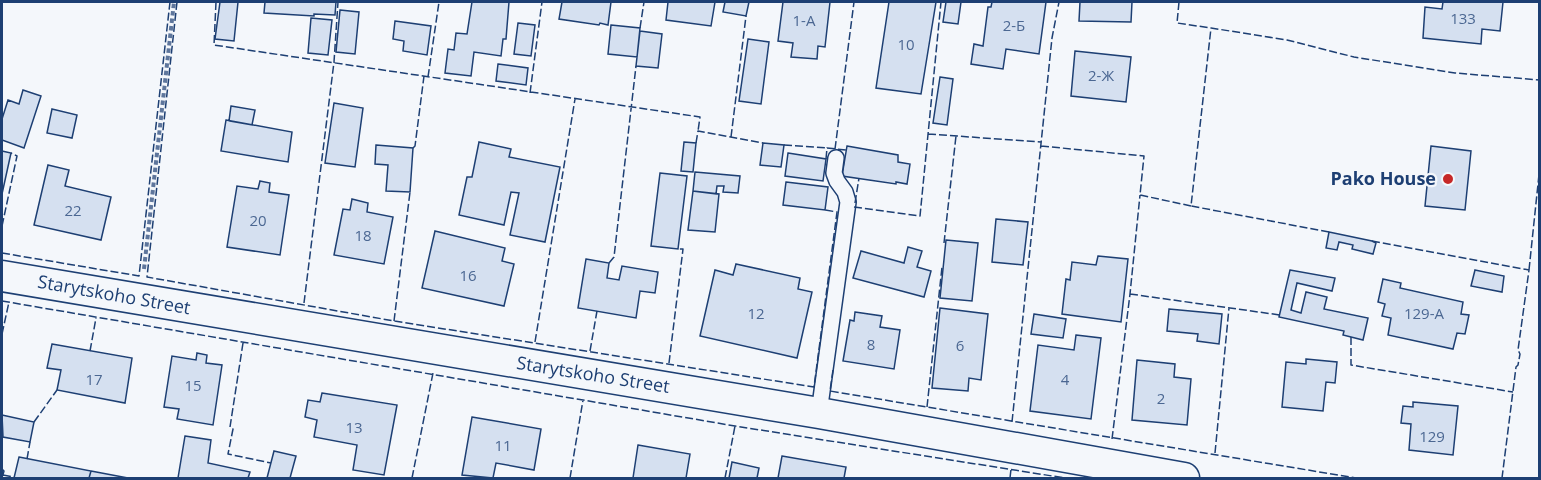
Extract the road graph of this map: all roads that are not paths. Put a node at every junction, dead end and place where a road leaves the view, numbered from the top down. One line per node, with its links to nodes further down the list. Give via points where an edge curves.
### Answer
1 (836, 158): 3 (lane, via 834,173 848,202)
2 (2, 276): 3 (street, Starytskoho Street)
3 (819, 413): 4 (street, Starytskoho Street)
4 (1184, 478)

